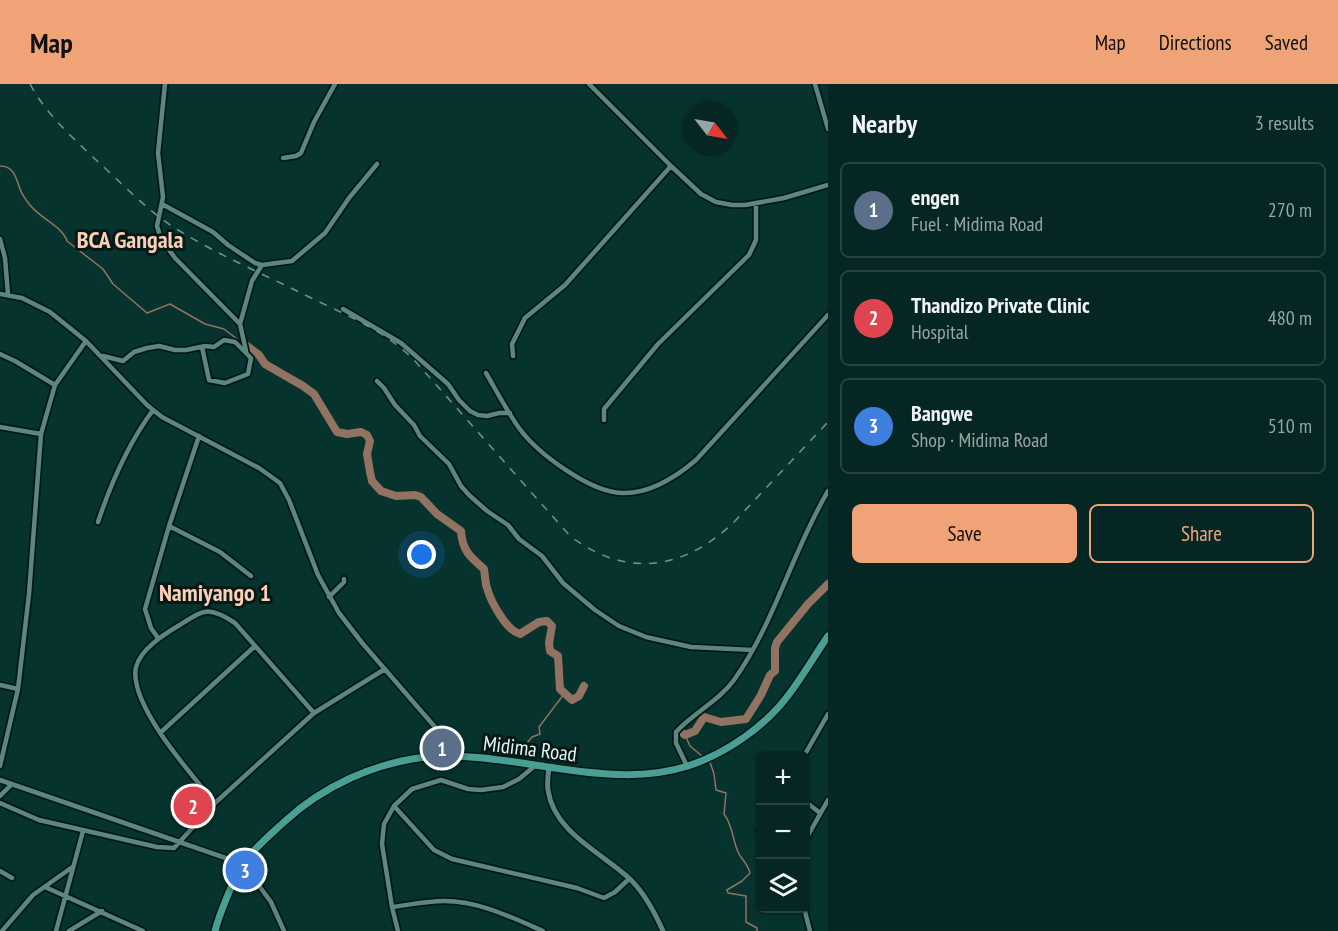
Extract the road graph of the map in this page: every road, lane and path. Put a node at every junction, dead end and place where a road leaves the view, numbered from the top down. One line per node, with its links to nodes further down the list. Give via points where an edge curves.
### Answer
1 (165, 84): 11 (street, via 158,153)
2 (335, 84): 6 (street, via 301,153)
3 (590, 84): 8 (street)
4 (816, 84): 5 (street)
5 (828, 129)
6 (283, 158)
7 (376, 164): 13 (street, via 325,233 292,261)
8 (671, 166): 10 (street, via 701,194 716,202); 24 (street, via 565,285 525,318 512,344)
9 (828, 185): 10 (street)
10 (756, 203): 30 (street, via 756,240 749,255 658,344 604,410)
11 (162, 204): 13 (street); 18 (street, via 160,239)
12 (0, 239): 15 (street)
13 (262, 265): 18 (street, via 252,281)
14 (0, 294): 15 (street)
15 (8, 294): 19 (street, via 50,312)
16 (343, 309): 29 (street, via 401,343 448,384 470,411 487,416)
17 (828, 315): 29 (street, via 698,457 676,477 648,488 623,493 602,489 575,476 520,430)
18 (240, 324): 21 (street)
19 (86, 341): 23 (street); 27 (street)
20 (202, 347): 21 (street, via 230,340); 21 (street, via 207,377 219,383 248,374 251,358); 23 (street, via 180,351 159,346 147,348 123,361)
21 (246, 351)
22 (0, 354): 27 (street)
23 (101, 355): 28 (street)
24 (513, 356)
25 (486, 374): 29 (street)
26 (376, 381): 43 (street, via 420,436 449,464 469,495 508,525 519,540 542,556 563,583 596,610 619,626 646,637 691,646)
27 (55, 385): 32 (street)
28 (153, 410): 33 (street); 35 (street, via 110,486)
29 (510, 413)
30 (604, 420)
31 (0, 427): 32 (street)
32 (41, 434): 46 (street)
33 (199, 436): 36 (street); 39 (street, via 280,483)
34 (828, 491): 43 (street)
35 (98, 522)
36 (169, 526): 37 (street, via 220,552); 41 (street, via 145,609)
37 (251, 576)
38 (344, 579): 39 (street)
39 (329, 597): 44 (street, via 350,629)
40 (828, 636): 54 (main road, Midima Road, via 790,693 764,721 730,746)
41 (158, 638): 42 (street, via 201,611 220,613); 49 (street, via 136,669 141,702)
42 (255, 646): 47 (street); 49 (street)
43 (753, 650): 54 (street, via 723,692 676,732 676,743)
44 (385, 669): 47 (street); 51 (street)
45 (0, 685): 46 (street)
46 (18, 689): 53 (street)
47 (314, 713): 61 (street)
48 (828, 714): 50 (street)
49 (160, 733): 61 (street)
50 (807, 751)
51 (461, 757): 52 (main road, Midima Road); 68 (main road, Midima Road, via 426,758 364,771 297,810)
52 (536, 765): 55 (main road, Midima Road); 63 (street, via 503,787 468,789 441,780 412,789)
53 (0, 766)
54 (687, 766): 55 (main road, Midima Road, via 637,775)
55 (549, 767): 72 (street, via 547,787 555,814)
56 (0, 780): 57 (street)
57 (10, 784): 58 (street); 67 (street)
58 (0, 796)
59 (828, 800): 64 (street)
60 (0, 803): 65 (street, via 39,820)
61 (215, 803): 67 (street)
62 (810, 805): 64 (street)
63 (394, 806): 72 (street, via 434,850 452,859 604,898); 75 (street, via 384,824 382,844)
64 (820, 813): 66 (street)
65 (83, 831): 67 (street, via 157,847 174,848); 69 (street)
66 (810, 832)
67 (179, 841): 68 (street)
68 (243, 864): 82 (main road, Midima Road); 83 (street, via 272,902)
69 (71, 868): 73 (street); 74 (street)
70 (0, 871): 71 (street)
71 (12, 878)
72 (629, 879): 86 (street, via 649,904)
73 (45, 886): 74 (street); 78 (street)
74 (65, 895): 76 (street); 79 (street)
75 (392, 908): 84 (street); 85 (street, via 442,901 479,906)
76 (102, 911): 80 (street); 81 (street)
77 (805, 913): 87 (street)
78 (2, 931)
79 (56, 931)
80 (69, 931)
81 (143, 931)
82 (214, 931)
83 (284, 931)
84 (398, 931)
85 (543, 931)
86 (663, 931)
87 (810, 931)

